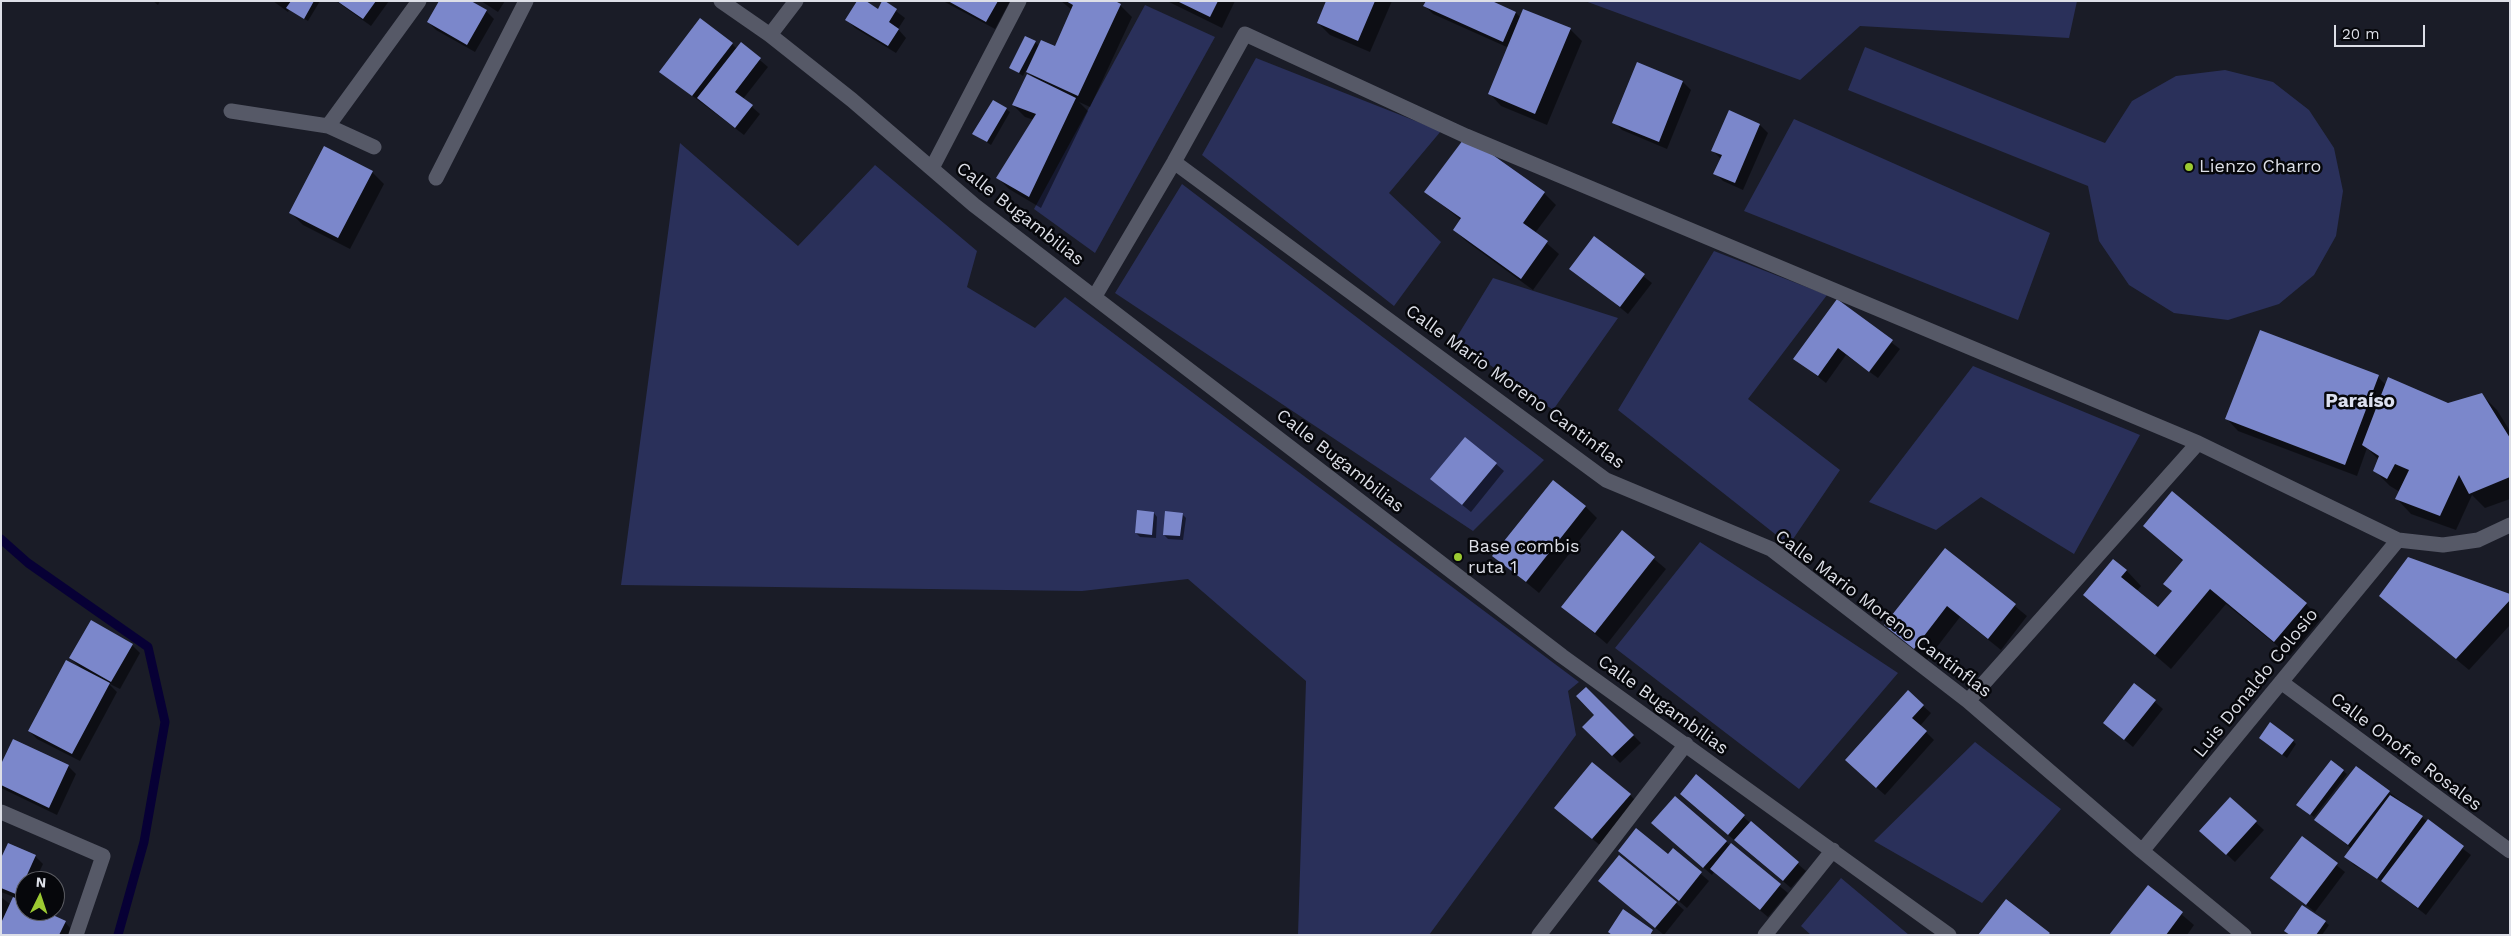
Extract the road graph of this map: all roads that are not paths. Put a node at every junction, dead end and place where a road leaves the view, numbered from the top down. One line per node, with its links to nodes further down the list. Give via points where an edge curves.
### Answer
1 (419, 1): 8 (street)
2 (526, 1): 12 (street)
3 (721, 1): 6 (street, Calle Bugambilias)
4 (796, 1): 6 (street)
5 (1019, 1): 11 (street)
6 (770, 35): 11 (street, Calle Bugambilias)
7 (231, 111): 8 (street)
8 (328, 126): 9 (street)
9 (374, 147)
10 (1174, 162): 13 (street); 14 (street, via 1245,34 1466,136); 18 (street, Calle Mario Moreno Cantinflas, via 1606,480 1772,549)
11 (932, 168): 13 (street, Calle Bugambilias, via 974,205)
12 (436, 178)
13 (1095, 296): 19 (street, Calle Bugambilias, via 1562,656)
14 (2198, 443): 16 (street); 18 (street)
15 (2510, 525): 16 (street, via 2478,540 2443,545)
16 (2398, 540): 17 (street, Luis Donaldo Colosio)
17 (2281, 682): 22 (street, Luis Donaldo Colosio); 23 (street, Calle Onofre Rosales)
18 (1968, 701): 22 (street, Calle Mario Moreno Cantinflas)
19 (1686, 744): 21 (street, Calle Bugambilias); 25 (street)
20 (1, 812): 24 (street, via 103,856)
21 (1833, 850): 26 (street); 27 (street, Calle Bugambilias)
22 (2142, 851): 28 (street, Calle Mario Moreno Cantinflas)
23 (2510, 851)
24 (76, 935)
25 (1539, 935)
26 (1765, 935)
27 (1949, 935)
28 (2244, 935)

